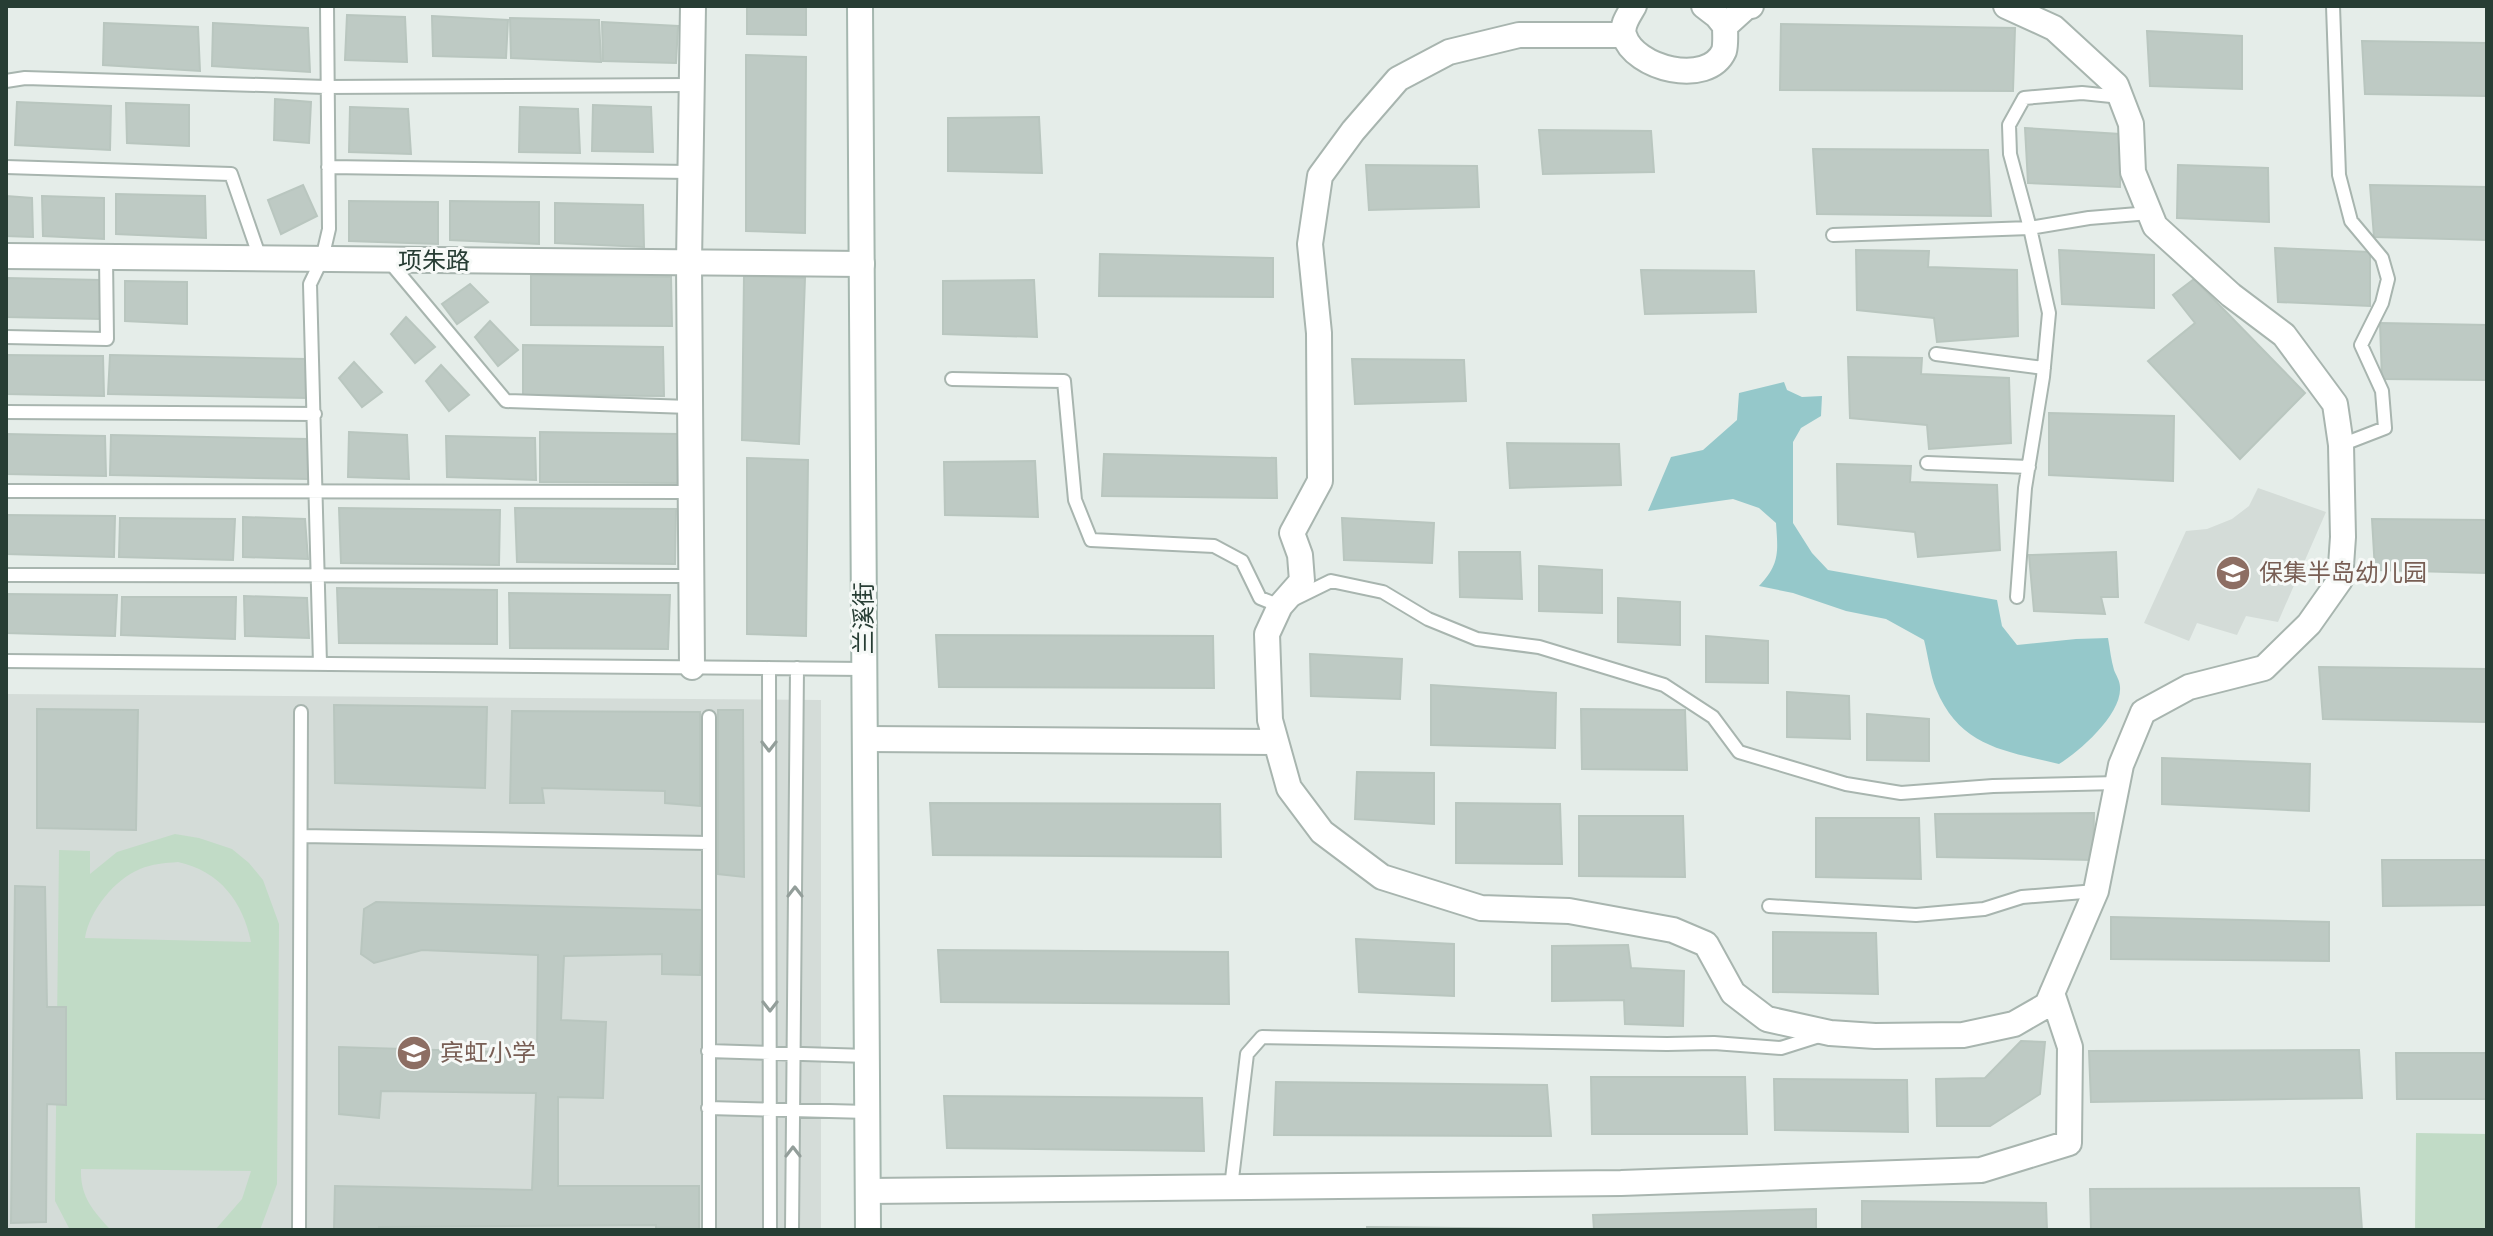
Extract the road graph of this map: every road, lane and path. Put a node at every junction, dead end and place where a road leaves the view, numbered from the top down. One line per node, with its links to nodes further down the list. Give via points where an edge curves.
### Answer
1 (327, 6): 13 (lane)
2 (693, 6): 12 (street)
3 (860, 6): 27 (street, 兰溪街)
4 (1634, 6): 10 (street)
5 (1704, 6): 9 (street)
6 (1751, 6): 9 (street)
7 (2006, 6): 14 (street, via 2054,28 2116,85)
8 (2333, 6): 35 (lane, via 2339,175 2351,221 2382,258 2388,279 2361,345 2382,391 2385,428)
9 (1725, 26): 10 (street, via 1725,50 1713,65 1697,71 1659,67 1635,53)
10 (1624, 35): 45 (street, via 1519,35 1449,52 1398,79 1320,176 1310,244 1319,333 1320,481 1292,533 1302,581)
11 (6, 81): 13 (lane)
12 (691, 85): 13 (lane); 17 (street)
13 (326, 87): 16 (lane)
14 (2121, 97): 18 (street, via 2131,124 2133,172); 19 (lane, via 2046,95 2024,98 2015,110 2009,125 2010,154)
15 (6, 167): 23 (lane, via 231,174)
16 (328, 167): 17 (lane); 24 (lane, via 329,229)
17 (690, 172): 26 (street)
18 (2150, 213): 19 (lane); 35 (street, via 2155,226 2284,335 2335,404)
19 (2030, 228): 20 (lane); 30 (lane, via 2049,313)
20 (1833, 235)
21 (6, 256): 22 (street, 项朱路)
22 (106, 257): 23 (street, 项朱路); 28 (lane, via 107,339)
23 (260, 258): 24 (street, 项朱路)
24 (322, 259): 25 (street, 项朱路); 34 (lane, via 310,284)
25 (388, 260): 26 (street, 项朱路); 32 (lane, via 506,401)
26 (689, 263): 27 (street, 项朱路); 32 (street)
27 (862, 264): 51 (street, 兰溪街)
28 (6, 337)
29 (1936, 354): 30 (lane)
30 (2044, 368): 37 (lane)
31 (952, 379): 45 (lane, via 1064,381 1075,500 1091,540 1214,546 1242,561 1260,598)
32 (690, 407): 40 (street)
33 (6, 412): 34 (lane)
34 (315, 414): 39 (lane)
35 (2341, 445): 56 (street, via 2340,580 2309,624 2264,668 2189,687 2143,712)
36 (1927, 463): 37 (lane)
37 (2029, 467): 44 (lane)
38 (6, 491): 39 (lane)
39 (316, 491): 40 (lane); 42 (lane)
40 (691, 492): 43 (street)
41 (6, 575): 42 (lane)
42 (318, 576): 43 (lane); 47 (lane)
43 (692, 576): 48 (street)
44 (2017, 597)
45 (1280, 606): 55 (street, via 1267,634 1270,720); 56 (lane, via 1331,581 1383,592 1428,619 1477,639 1539,647 1664,685 1713,717 1739,752 1846,784 1901,793)
46 (6, 661): 47 (lane)
47 (320, 664): 48 (lane)
48 (692, 667): 49 (lane)
49 (769, 668): 50 (lane); 64 (lane, one-way to 64)
50 (797, 668): 51 (lane); 65 (lane, one-way to 50)
51 (864, 669): 54 (street, 兰溪街)
52 (301, 712): 57 (lane)
53 (709, 717): 58 (lane)
54 (866, 739): 55 (street); 66 (street, 兰溪街)
55 (1276, 742): 62 (street, via 1289,788 1322,832 1382,877 1481,908 1569,911 1673,930 1706,944 1733,993 1767,1019)
56 (2118, 783): 59 (street)
57 (301, 836): 58 (lane); 73 (lane)
58 (709, 843): 63 (lane)
59 (2096, 891): 60 (lane, via 1916,915); 61 (street)
60 (1769, 906)
61 (2052, 993): 62 (street, via 2047,1005 2014,1024 1963,1035); 71 (street, via 2070,1047 2069,1143 1981,1170 1621,1183)
62 (1830, 1033): 71 (lane, via 1781,1048 1262,1037 1247,1054)
63 (708, 1051): 64 (lane); 67 (lane)
64 (770, 1054): 65 (lane); 68 (lane)
65 (794, 1054): 66 (lane); 69 (lane)
66 (868, 1056): 70 (street, 兰溪街)
67 (708, 1108): 68 (lane); 74 (lane)
68 (770, 1109): 69 (lane); 75 (lane)
69 (793, 1110): 70 (lane); 76 (lane, one-way to 69)
70 (868, 1112): 72 (street, 兰溪街)
71 (1231, 1187): 72 (street)
72 (868, 1191): 77 (street, 兰溪街)
73 (299, 1230)
74 (709, 1230)
75 (770, 1230)
76 (792, 1230)
77 (868, 1230)

